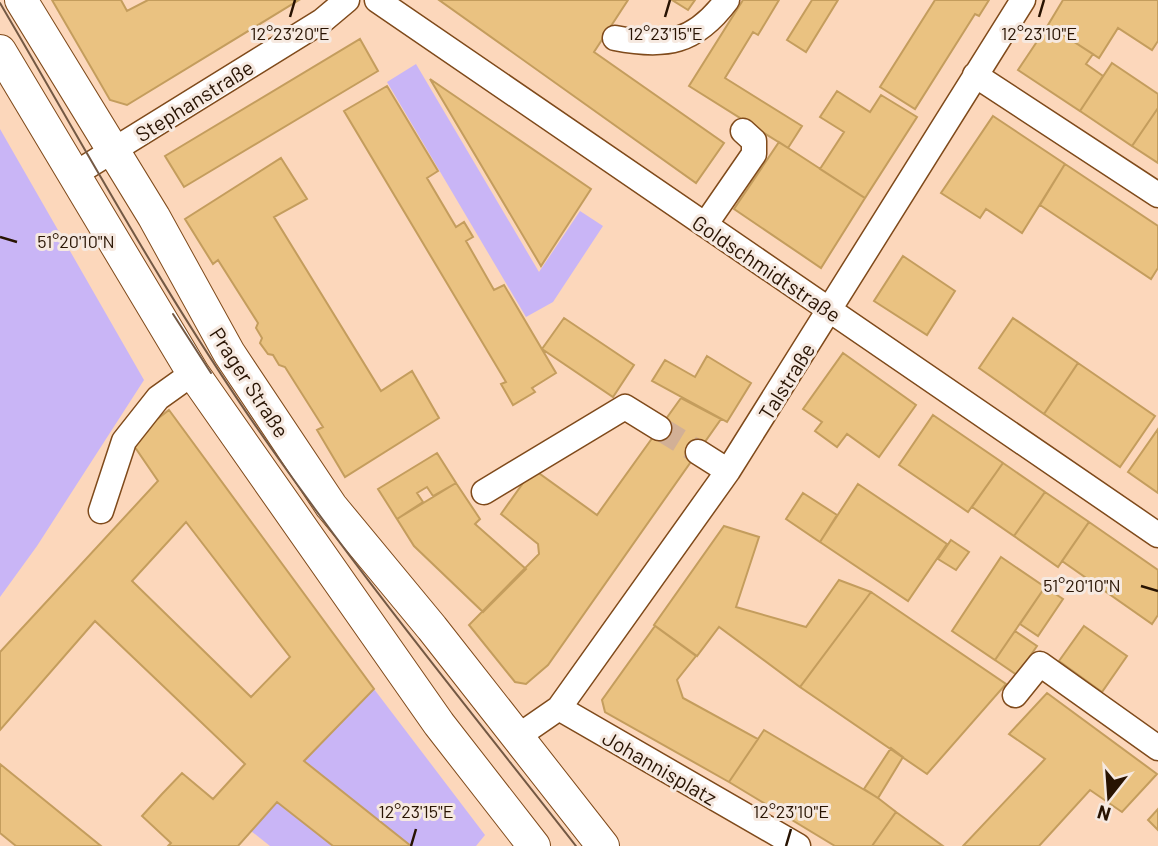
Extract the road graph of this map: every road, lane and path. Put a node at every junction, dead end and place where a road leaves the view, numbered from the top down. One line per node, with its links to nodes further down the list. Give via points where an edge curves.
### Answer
1 (20, 0): 10 (main road, Prager Straße)
2 (347, 0): 10 (street, Stephanstraße, via 322,21)
3 (377, 0): 13 (street, Goldschmidtstraße)
4 (727, 0): 6 (street, via 694,33 651,45)
5 (1023, 0): 8 (street, Talstraße)
6 (615, 37)
7 (0, 51): 11 (main road, Prager Straße)
8 (975, 75): 12 (street); 14 (street, Talstraße)
9 (743, 131): 13 (street, via 754,141 754,154)
10 (112, 151): 11 (street, Stephanstraße); 24 (main road, Prager Straße, via 229,353 331,506)
11 (75, 174): 15 (main road, Prager Straße)
12 (1158, 195)
13 (705, 226): 14 (street, Goldschmidtstraße)
14 (829, 310): 18 (street, Talstraße); 21 (street, Goldschmidtstraße)
15 (193, 373): 20 (street, via 158,398 124,441); 26 (main road, Prager Straße, via 425,704)
16 (659, 428): 19 (street, via 625,407)
17 (698, 452): 18 (street)
18 (728, 471): 23 (street, Talstraße)
19 (484, 492)
20 (101, 511)
21 (1158, 535)
22 (1015, 695): 25 (street, via 1040,664)
23 (559, 708): 24 (street, Talstraße); 28 (street, Johannisplatz)
24 (517, 737): 27 (main road)
25 (1158, 748)
26 (534, 846)
27 (603, 846)
28 (798, 846)

